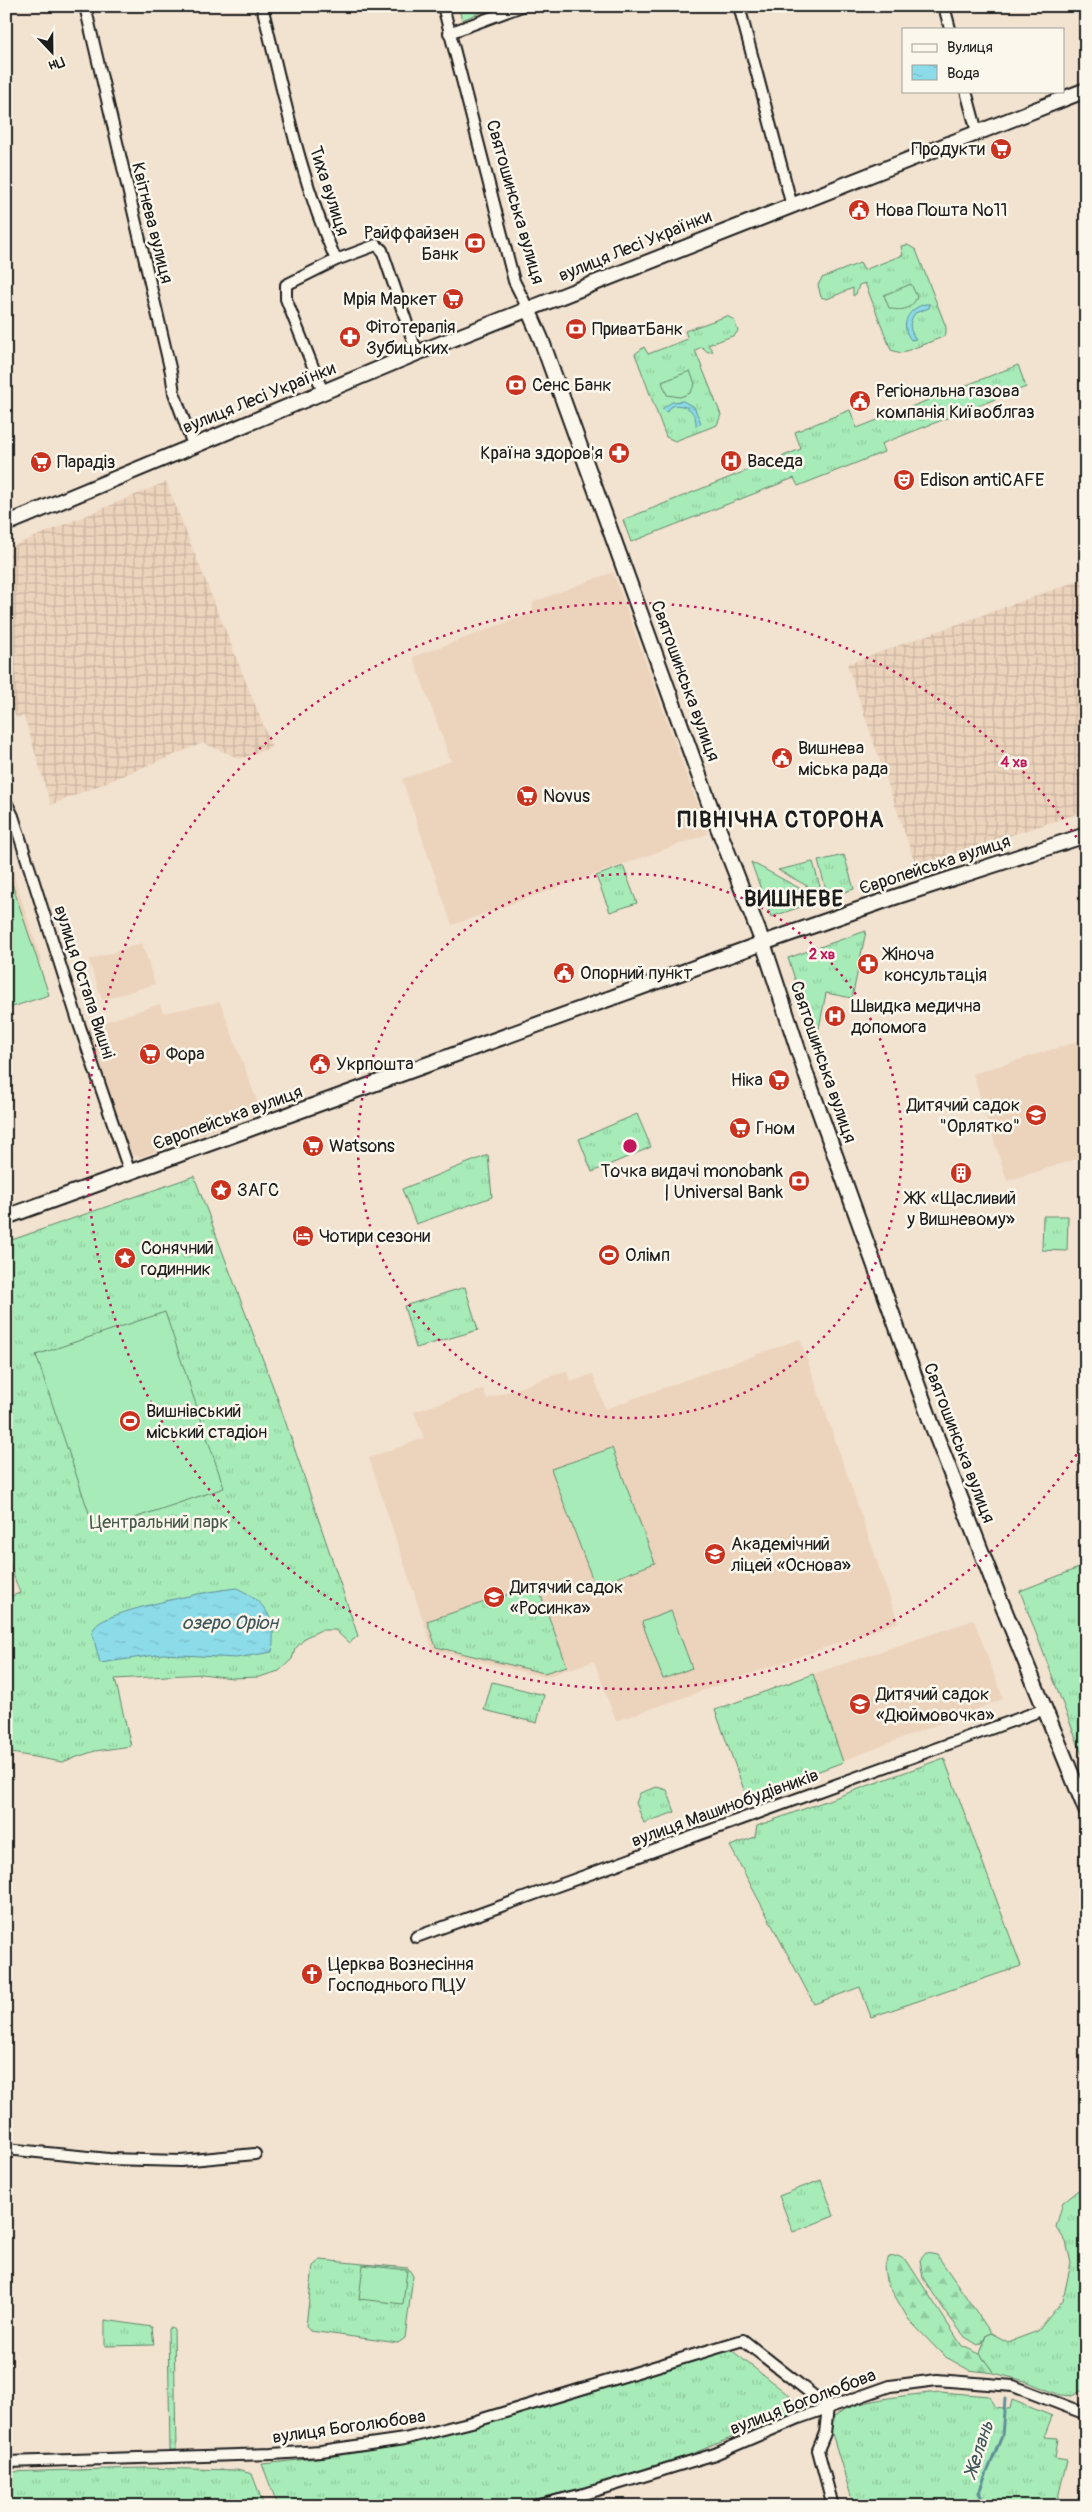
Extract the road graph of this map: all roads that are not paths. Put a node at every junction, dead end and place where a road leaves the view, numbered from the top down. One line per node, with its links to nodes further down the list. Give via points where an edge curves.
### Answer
1 (85, 6): 17 (street, Квітнева вулиця, via 174,392)
2 (262, 6): 13 (street, Тиха вулиця, via 304,175)
3 (443, 6): 8 (street, Святошинська вулиця)
4 (522, 6): 8 (street)
5 (740, 6): 12 (street)
6 (944, 6): 7 (street)
7 (950, 28)
8 (449, 34): 14 (street, Святошинська вулиця, via 514,281)
9 (1086, 90): 11 (street, вулиця Лесі Українки)
10 (966, 92): 11 (street)
11 (977, 132): 12 (street, вулиця Лесі Українки)
12 (792, 206): 14 (street, вулиця Лесі Українки)
13 (336, 260): 15 (street, Тиха вулиця, via 376,245 382,250); 16 (street, via 286,285 286,299)
14 (528, 309): 15 (street, вулиця Лесі Українки); 21 (street, Святошинська вулиця)
15 (417, 353): 16 (street, вулиця Лесі Українки)
16 (323, 392): 17 (street, вулиця Лесі Українки)
17 (194, 445): 18 (street, вулиця Лесі Українки)
18 (6, 524)
19 (6, 802): 22 (street, вулиця Остапа Вишні)
20 (1086, 835): 21 (street, Європейська вулиця)
21 (762, 944): 22 (street, Європейська вулиця); 24 (street, Святошинська вулиця, via 932,1425)
22 (130, 1172): 23 (street, Європейська вулиця)
23 (6, 1218)
24 (1045, 1709): 25 (street, Святошинська вулиця); 26 (street, вулиця Машинобудівників)
25 (1086, 1810)
26 (416, 1938)
27 (6, 2149): 28 (street, via 109,2159 172,2160)
28 (255, 2154)
29 (828, 2407): 30 (street, вулиця Боголюбова, via 890,2386 937,2380 1013,2386); 31 (street, вулиця Боголюбова, via 743,2340 476,2421 404,2439 321,2451 271,2454); 33 (street, вулиця Боголюбова, via 715,2454); 34 (street, via 825,2433 818,2450)
30 (1086, 2414)
31 (6, 2462)
32 (1086, 2501): 35 (street)
33 (535, 2506)
34 (833, 2506)
35 (1085, 2506)

